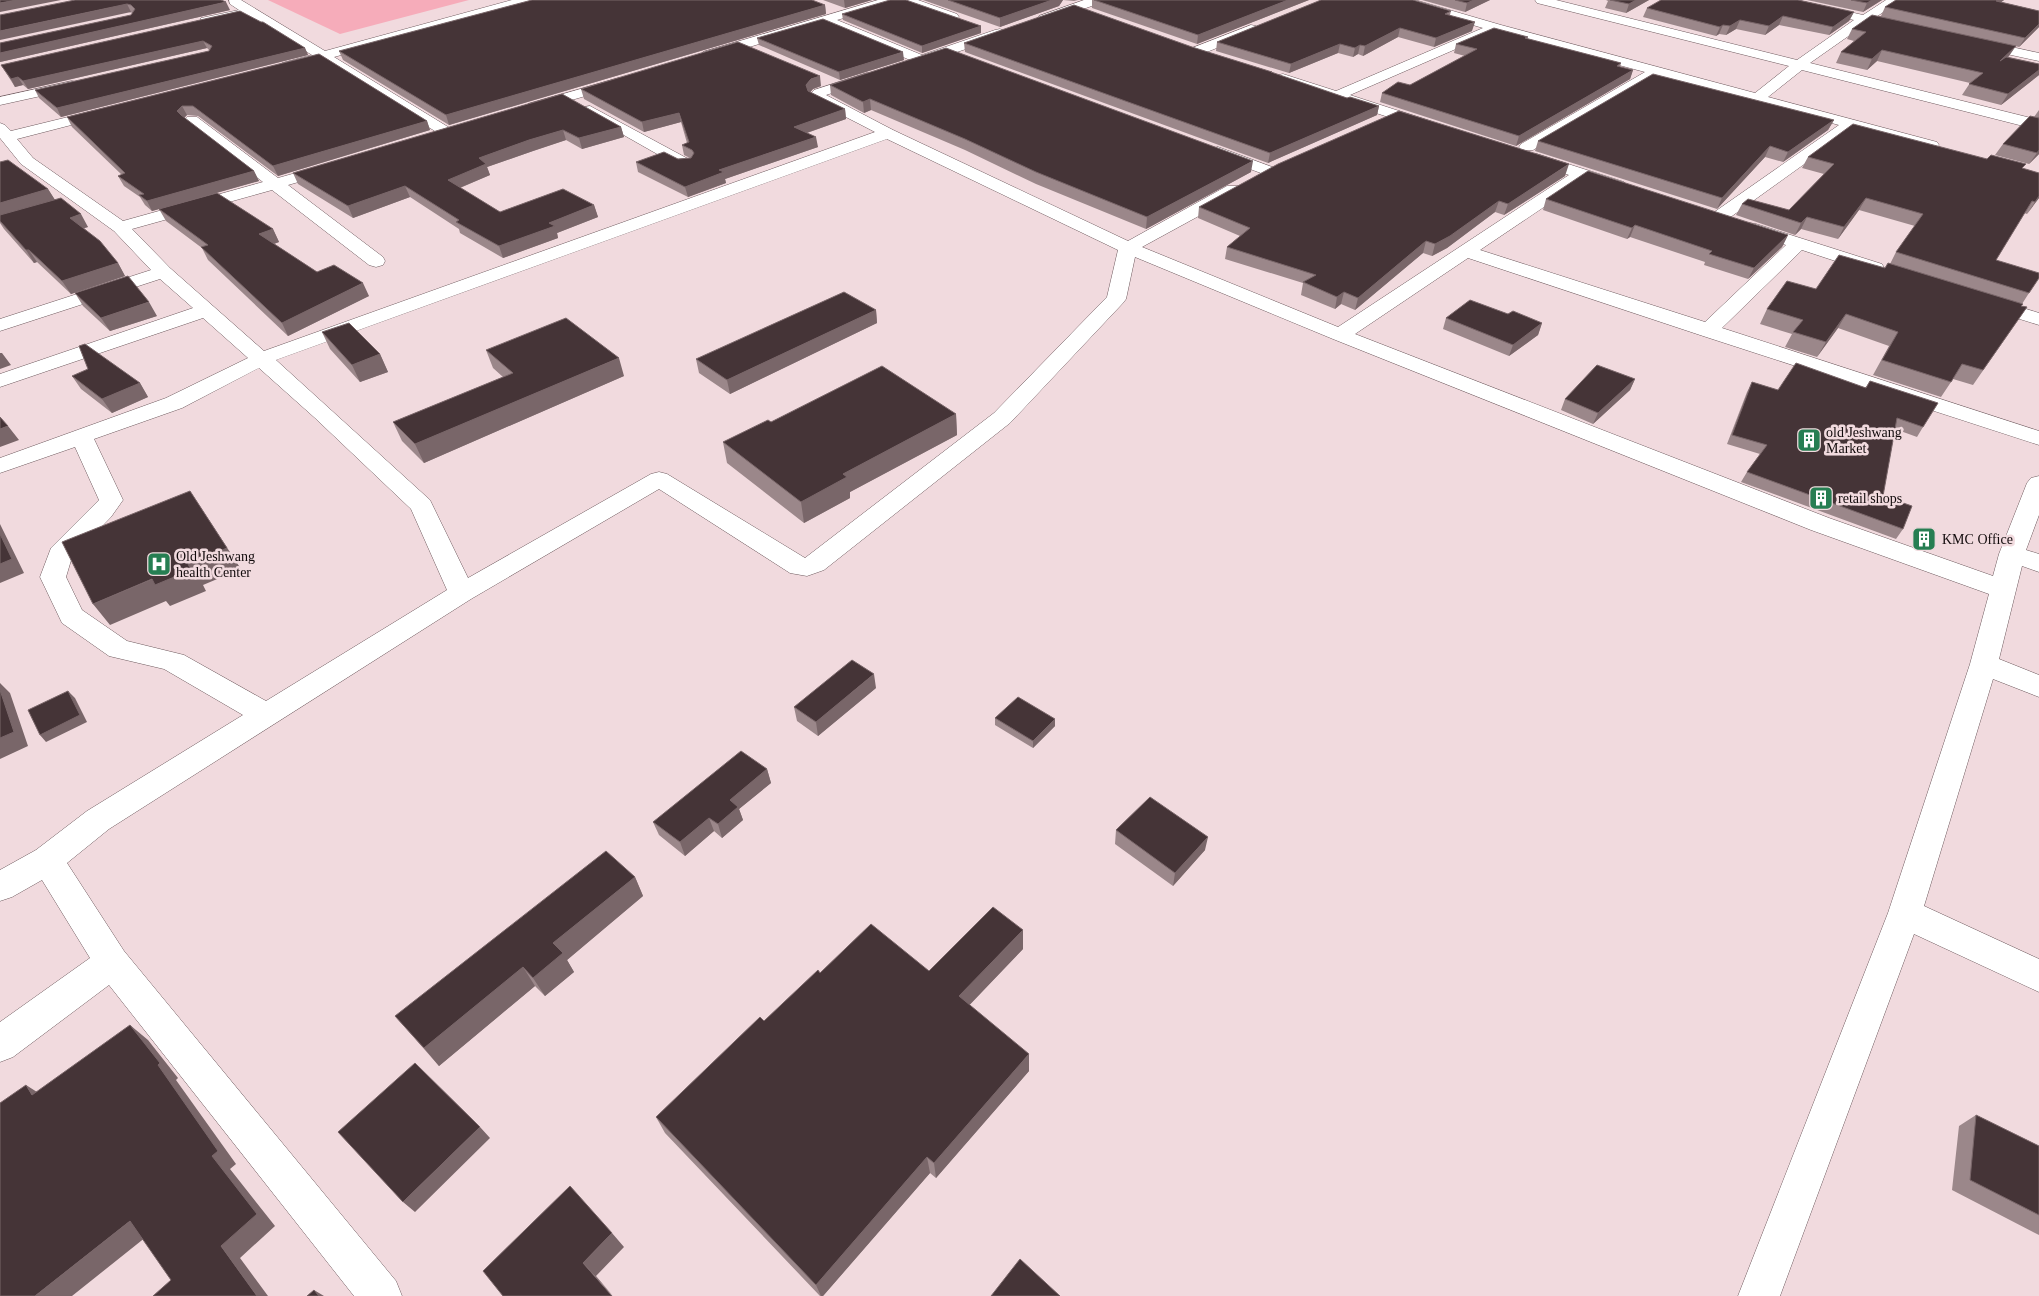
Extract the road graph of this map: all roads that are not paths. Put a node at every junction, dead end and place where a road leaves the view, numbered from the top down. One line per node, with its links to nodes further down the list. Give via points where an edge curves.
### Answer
1 (232, 0): 12 (street)
2 (526, 0): 33 (street)
3 (890, 0): 13 (street, via 845,14)
4 (906, 0): 16 (street)
5 (1051, 0): 11 (street)
6 (1402, 0): 22 (street)
7 (1541, 0): 17 (street)
8 (1781, 0): 15 (street)
9 (1895, 0): 15 (street)
10 (1094, 7): 11 (street)
11 (1075, 8): 19 (street)
12 (250, 11): 18 (street); 33 (street)
13 (824, 12): 28 (street); 38 (street)
14 (1640, 12): 17 (street)
15 (1863, 19): 23 (street); 39 (street)
16 (962, 20)
17 (1625, 20): 24 (street); 39 (street)
18 (192, 24)
19 (1027, 24)
20 (1261, 26): 30 (street)
21 (980, 27): 31 (street, via 1004,32)
22 (1496, 28): 29 (street); 49 (street)
23 (1909, 29)
24 (1610, 30)
25 (1596, 40): 29 (street)
26 (1965, 41): 35 (street)
27 (1178, 44): 30 (street)
28 (741, 45): 32 (street); 37 (street)
29 (1581, 50): 42 (street)
30 (1197, 51): 34 (street)
31 (947, 52): 36 (street); 38 (street)
32 (759, 53)
33 (324, 57): 41 (street); 63 (street)
34 (1216, 57)
35 (2039, 57)
36 (965, 58)
37 (694, 59)
38 (922, 60): 40 (street)
39 (1798, 65): 51 (street); 59 (street)
40 (904, 66)
41 (276, 69)
42 (1657, 70): 51 (street); 74 (street, via 1513,151)
43 (876, 74): 48 (street)
44 (1272, 74): 49 (street)
45 (630, 78): 50 (street)
46 (820, 79): 48 (street)
47 (85, 82): 52 (street)
48 (838, 86): 64 (street, via 816,96)
49 (1338, 95): 55 (street)
50 (567, 97): 54 (street); 71 (street)
51 (1758, 98): 58 (street)
52 (0, 101)
53 (122, 108): 62 (street)
54 (516, 112)
55 (1395, 115): 57 (street); 61 (street)
56 (192, 120): 75 (street)
57 (1377, 123)
58 (1851, 123): 67 (street); 80 (street)
59 (2039, 125)
60 (465, 128): 63 (street)
61 (1442, 129)
62 (4, 133): 68 (street)
63 (448, 133): 65 (street)
64 (888, 133): 83 (street); 94 (street)
65 (428, 139)
66 (1204, 147): 73 (street)
67 (1945, 149)
68 (27, 161): 72 (street); 77 (street)
69 (1287, 163): 73 (street)
70 (342, 164): 75 (street)
71 (686, 164)
72 (9, 166)
73 (1269, 171): 83 (street)
74 (1582, 174): 76 (street); 84 (street)
75 (275, 184): 81 (street); 85 (street)
76 (1637, 192)
77 (82, 200): 78 (street); 81 (street)
78 (64, 205)
79 (1701, 212): 80 (street)
80 (1719, 217): 82 (street)
81 (120, 227): 86 (street)
82 (1798, 244): 87 (street); 92 (street)
83 (1128, 248): 93 (street); 102 (street, via 1116,299 1002,418 815,564 798,567 659,479)
84 (1466, 251): 92 (street); 93 (street)
85 (376, 261)
86 (163, 272): 89 (street); 91 (street)
87 (1891, 273)
88 (1974, 299): 90 (street)
89 (207, 310): 94 (street); 95 (street)
90 (2039, 319)
91 (0, 325)
92 (1707, 331): 97 (street)
93 (1340, 334): 101 (street, via 1820,524)
94 (263, 358): 96 (street, via 174,403); 102 (street, via 421,506)
95 (0, 380)
96 (82, 437): 98 (street); 105 (street, via 111,500 60,554 53,577 71,616 119,649 174,662)
97 (2039, 438)
98 (0, 466)
99 (2039, 484): 100 (street)
100 (2026, 558): 101 (street)
101 (2003, 589): 103 (street)
102 (462, 593): 105 (street)
103 (1984, 664): 104 (street); 108 (street)
104 (2039, 686)
105 (266, 715): 106 (street, via 98,820)
106 (47, 860): 107 (street); 109 (street)
107 (0, 888)
108 (1905, 913): 110 (street); 113 (street)
109 (112, 962): 111 (street); 112 (street)
110 (2039, 976)
111 (0, 1044)
112 (381, 1296)
113 (1759, 1296)

